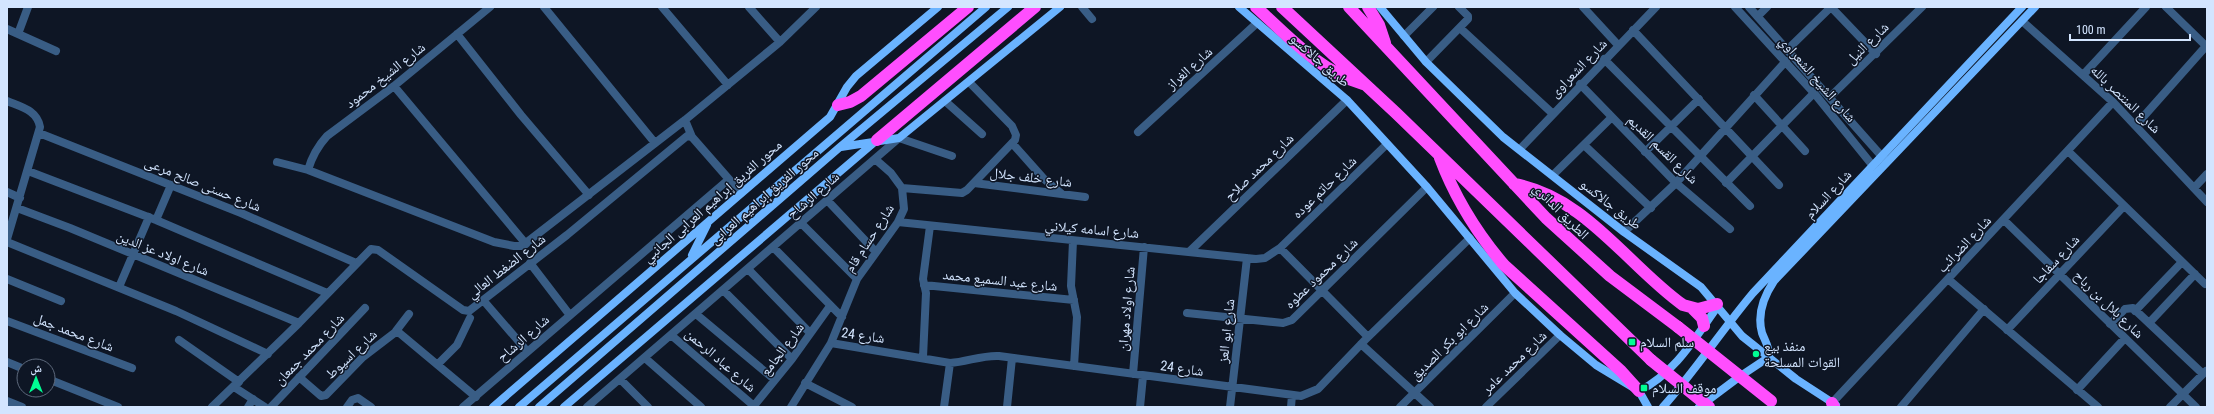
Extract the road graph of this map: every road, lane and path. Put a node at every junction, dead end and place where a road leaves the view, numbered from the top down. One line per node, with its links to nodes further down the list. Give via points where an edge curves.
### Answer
1 (28, 7): 40 (street)
2 (490, 7): 41 (street, شارع الشيخ محمود)
3 (544, 7): 81 (street)
4 (662, 7): 57 (street)
5 (749, 7): 43 (street)
6 (816, 7): 43 (street)
7 (938, 7): 67 (street, محور الفريق إبراهيم العرابى الجانبي, via 856,76)
8 (968, 7): 67 (highway, via 861,96)
9 (986, 7): 145 (street, محور الفريق إبراهيم العرابى)
10 (1008, 7): 85 (street, محور الفريق إبراهيم العرابى)
11 (1035, 7): 80 (highway)
12 (1060, 7): 54 (street, شارع الرشاح)
13 (1082, 7): 34 (street)
14 (1239, 7): 36 (street, طريق جالاكسو)
15 (1256, 7): 55 (highway, via 1297,45 1338,76)
16 (1282, 7): 55 (highway)
17 (1349, 7): 46 (highway, الطريق الدائري)
18 (1368, 7): 46 (highway, via 1379,26)
19 (1380, 7): 42 (street, طريق جالاكسو)
20 (1433, 7): 42 (street)
21 (1459, 7): 37 (street, via 1469,18)
22 (1583, 7): 44 (street)
23 (1656, 7): 39 (street, شارع الشعراوى)
24 (1735, 7): 51 (street, شارع الشيخ الشعراوي)
25 (1749, 7): 33 (street, شارع الشيخ الشعراوي)
26 (1767, 7): 33 (street)
27 (1831, 7): 47 (street); 49 (street)
28 (2022, 7): 94 (street, شارع السلام)
29 (2035, 7): 35 (street, شارع السلام)
30 (2146, 7): 53 (street)
31 (2166, 7): 45 (street)
32 (1918, 8): 49 (street, شارع النيل)
33 (1758, 16): 47 (street, شارع الشيخ الشعراوي)
34 (1092, 19)
35 (2022, 21): 53 (street, شارع المنتصر بالله); 97 (street, شارع السلام)
36 (1257, 23): 63 (street, طريق جالاكسو); 75 (street, شارع الغراز)
37 (1460, 28): 52 (street); 68 (street)
38 (7, 29): 40 (street)
39 (1633, 30): 44 (street, شارع الشعراوى); 62 (street)
40 (18, 34): 48 (street)
41 (457, 34): 58 (street, شارع الشيخ محمود); 117 (street)
42 (1404, 36): 52 (street, طريق جالاكسو)
43 (780, 42): 57 (street)
44 (1618, 45): 50 (street, شارع الشعراوى)
45 (2207, 45): 71 (street)
46 (1386, 46): 108 (highway, الطريق الدائري)
47 (1788, 48): 61 (street, شارع الشيخ الشعراوي)
48 (56, 50)
49 (1876, 54): 61 (street, شارع النيل)
50 (1604, 59): 56 (street, شارع الشعراوى); 73 (street)
51 (1786, 61): 59 (street, شارع الشيخ الشعراوي); 60 (street)
52 (1426, 62): 86 (street, طريق جالاكسو, via 1503,137)
53 (2083, 75): 66 (street, شارع المنتصر بالله)
54 (969, 82): 65 (street, شارع الرشاح); 82 (street, via 1015,130 1016,135)
55 (1365, 84): 90 (highway)
56 (1580, 84): 68 (street, شارع الشعراوى); 69 (street, شارع القسم القديم)
57 (728, 85): 70 (street)
58 (394, 86): 100 (street, شارع الشيخ محمود, via 327,136 311,157); 137 (street)
59 (1814, 93): 72 (street); 98 (street, شارع الشيخ الشعراوي)
60 (1754, 95): 72 (street); 74 (street)
61 (1830, 97): 94 (street, شارع الشيخ الشعراوي)
62 (1699, 99): 73 (street); 74 (street)
63 (1347, 100): 83 (street, طريق جالاكسو); 142 (street, شارع محمد صلاح)
64 (7, 101): 76 (street, via 33,112 39,122)
65 (945, 101): 77 (street); 79 (street, شارع الرشاح)
66 (2113, 102): 71 (street, شارع المنتصر بالله); 88 (street, شارع الضرائب)
67 (838, 105): 115 (street, محور الفريق إبراهيم العرابى الجانبي, via 830,117)
68 (1552, 113): 86 (street, شارع الشعراوى)
69 (1612, 117): 84 (street); 89 (street, شارع القسم القديم)
70 (685, 120): 78 (street); 81 (street)
71 (2136, 125): 113 (street, شارع المنتصر بالله)
72 (1782, 126): 87 (street); 93 (street)
73 (1671, 127): 89 (street); 92 (street)
74 (1725, 127): 92 (street); 93 (street)
75 (1138, 132)
76 (39, 133): 99 (street); 109 (street, شارع حسنى صالح مرعى)
77 (982, 134)
78 (692, 137): 104 (street); 147 (street, شارع الضغط العالي, via 685,137)
79 (900, 138): 80 (street); 91 (street); 95 (street, شارع الرشاح)
80 (877, 140): 85 (street); 239 (street)
81 (655, 143): 117 (street)
82 (1012, 144): 105 (street); 116 (street, via 1044,179)
83 (1387, 144): 111 (street, طريق جالاكسو); 140 (street, شارع حاتم عوده)
84 (1584, 145): 103 (street); 125 (street)
85 (840, 148): 238 (street, محور الفريق إبراهيم العرابى)
86 (1520, 149): 103 (street, طريق جالاكسو)
87 (1805, 151)
88 (2068, 151): 123 (street); 128 (street, شارع الضرائب)
89 (1645, 152): 106 (street, شارع القسم القديم)
90 (1439, 155): 216 (highway, via 1461,206 1492,251 1504,265 1621,371); 257 (highway, bridge, via 1651,360)
91 (952, 156)
92 (1700, 156): 106 (street); 107 (street)
93 (1752, 156): 107 (street); 110 (street)
94 (1881, 156): 97 (street, شارع الشيخ الشعراوي); 98 (street, شارع السلام)
95 (875, 159): 112 (street, شارع حسام قام, via 891,173); 120 (street, شارع الرشاح)
96 (277, 162): 100 (street)
97 (1887, 163): 101 (street, شارع السلام)
98 (1872, 165): 101 (street, شارع الشيخ الشعراوي); 179 (street, شارع السلام)
99 (28, 170): 119 (street); 126 (street)
100 (308, 170): 137 (street, via 494,242 519,246)
101 (1878, 172): 197 (street, شارع السلام, via 1769,288 1761,322)
102 (2207, 174): 113 (street)
103 (1553, 175): 133 (street, طريق جالاكسو)
104 (728, 180): 115 (street); 172 (street, شارع الرشاح)
105 (974, 183): 112 (street, via 967,190 955,194); 116 (street, شارع خلف جلال)
106 (1676, 183): 125 (street); 132 (street, شارع القسم القديم)
107 (1726, 183): 122 (street)
108 (1514, 184): 168 (highway, via 1545,192 1570,206 1679,302); 224 (highway, الطريق الدائري, bridge, via 1588,258)
109 (171, 185): 126 (street); 148 (street, شارع حسنى صالح مرعى)
110 (1779, 185)
111 (1427, 187): 134 (street, طريق جالاكسو); 159 (street, شارع محمود عطوه)
112 (902, 188): 129 (street, شارع حسام قام, via 904,209)
113 (2194, 188): 121 (street, شارع المنتصر بالله)
114 (7, 192): 119 (street)
115 (741, 193): 127 (street, محور الفريق إبراهيم العرابى الجانبي)
116 (1063, 194): 118 (street, شارع خلف جلال)
117 (589, 195): 137 (street)
118 (1084, 197)
119 (20, 198): 124 (street)
120 (827, 200): 130 (street, شارع الرشاح); 141 (street)
121 (2207, 202)
122 (1750, 206)
123 (2124, 206): 146 (street); 150 (street, شارع سفاجا)
124 (17, 208): 135 (street); 143 (street, شارع اولاد عز الدين)
125 (1651, 208): 133 (street)
126 (153, 219): 143 (street); 161 (street)
127 (709, 220): 145 (street); 236 (street, محور الفريق إبراهيم العرابى الجانبي)
128 (2004, 220): 150 (street, شارع بلال بن رباح); 154 (street, شارع الضرائب)
129 (898, 222): 131 (street, شارع اسامه كيلاني); 141 (street, شارع حسام قام)
130 (801, 223): 138 (street, شارع الرشاح); 153 (street)
131 (930, 226): 136 (street, شارع اسامه كيلاني); 156 (street)
132 (1730, 229)
133 (1624, 232): 165 (street, طريق جالاكسو, via 1701,286)
134 (1470, 238): 160 (street, طريق جالاكسو); 189 (street, شارع 24)
135 (7, 240): 157 (street)
136 (1073, 241): 139 (street, شارع اسامه كيلاني); 163 (street, via 1071,280)
137 (526, 244)
138 (773, 247): 149 (street, شارع الرشاح); 166 (street)
139 (1144, 247): 142 (street, شارع اسامه كيلاني); 206 (street, شارع اولاد مهران)
140 (1280, 248): 144 (street, شارع اسامه كيلاني, via 1265,258); 159 (street)
141 (876, 252): 153 (street, شارع حسام قام)
142 (1189, 252): 144 (street, شارع اسامه كيلاني)
143 (134, 255): 157 (street); 180 (street, شارع اولاد عز الدين)
144 (1247, 258): 177 (street, شارع ابو العز)
145 (690, 259): 237 (street, محور الفريق إبراهيم العرابى)
146 (2182, 262): 151 (street); 170 (street)
147 (530, 263): 162 (street, شارع الضغط العالي); 172 (street)
148 (356, 264): 161 (street, شارع الضغط العالي); 162 (street, شارع الضغط العالي, via 371,249 376,249 466,311 472,310)
149 (748, 269): 158 (street, شارع الرشاح); 186 (street)
150 (2059, 274): 182 (street, شارع بلال بن رباح); 184 (street, شارع سفاجا)
151 (2195, 274): 155 (street); 181 (street)
152 (7, 279): 164 (street)
153 (857, 279): 175 (street, شارع حسام قام)
154 (1948, 279): 169 (street); 226 (street, شارع الضرائب)
155 (2205, 284)
156 (924, 285): 163 (street, شارع عبد السميع محمد); 196 (street, via 926,293)
157 (119, 287): 195 (street)
158 (723, 290): 173 (street, شارع الرشاح); 199 (street)
159 (1322, 291): 177 (street, شارع محمود عطوه, via 1288,322); 189 (street)
160 (1515, 292): 188 (street, طريق جالاكسو); 217 (street, شارع ابو بكر الصديق)
161 (327, 293): 180 (street, شارع الضغط العالي)
162 (483, 300): 194 (street)
163 (1074, 300): 203 (street, via 1077,317)
164 (61, 301)
165 (1717, 305): 168 (highway); 179 (street, طريق جالاكسو); 183 (street)
166 (830, 306): 175 (street); 186 (street, شارع الجامع)
167 (365, 308): 208 (street, شارع محمد جمعان)
168 (1693, 309): 183 (highway, via 1702,318)
169 (1984, 309): 184 (street); 258 (street)
170 (2135, 311): 181 (street); 182 (street, via 2127,308)
171 (409, 314): 185 (street)
172 (569, 314): 194 (street, شارع الرشاح)
173 (696, 314): 187 (street, شارع الرشاح); 210 (street)
174 (1187, 314): 177 (street, شارع محمود عطوه)
175 (842, 317): 192 (street, شارع حسام قام)
176 (470, 318): 202 (street, via 457,345)
177 (1241, 319): 214 (street, شارع ابو العز)
178 (7, 321): 204 (street, شارع محمد جمل)
179 (1729, 321): 197 (street, طريق جالاكسو, via 1742,336); 255 (street, شارع السلام)
180 (299, 323): 195 (street, شارع الضغط العالي)
181 (2148, 323): 205 (street)
182 (2110, 324): 190 (street, شارع بلال بن رباح)
183 (1704, 326): 216 (street, via 1667,373 1654,384)
184 (2007, 330): 215 (street)
185 (396, 331): 202 (street, شارع اسيوط); 208 (street, شارع اسيوط, via 363,357 326,395 321,396)
186 (810, 333): 199 (street, شارع الجامع)
187 (671, 335): 198 (street, شارع الرشاح); 225 (street, شارع عباد الرحمن)
188 (1560, 335): 216 (street, طريق جالاكسو, via 1596,365); 253 (street, شارع محمد عامر)
189 (1368, 337): 193 (street, شارع 24)
190 (2125, 338): 215 (street); 219 (street, شارع بلال بن رباح)
191 (179, 340): 212 (street)
192 (831, 343): 196 (street, شارع 24); 213 (street, شارع حسام قام)
193 (1361, 344): 217 (street); 218 (street, شارع 24, via 1318,389 1310,394)
194 (527, 351): 220 (street, شارع الرشاح)
195 (268, 354): 212 (street, شارع الضغط العالي)
196 (922, 357): 201 (street, شارع 24)
197 (1769, 357): 226 (street, طريق جالاكسو); 256 (street)
198 (645, 358): 209 (street, شارع الرشاح); 243 (street)
199 (792, 358): 210 (street, شارع الجامع)
200 (1012, 358): 201 (street, شارع 24, via 990,355); 203 (street, شارع 24); 247 (street)
201 (950, 362): 246 (street)
202 (438, 364): 220 (street, شارع اسيوط)
203 (1074, 366): 206 (street, شارع 24)
204 (132, 368)
205 (2205, 372): 219 (street)
206 (1133, 374): 207 (street, شارع 24)
207 (1143, 376): 214 (street, شارع 24); 248 (street)
208 (299, 377): 232 (street, شارع محمد جمعان)
209 (620, 379): 222 (street, شارع الرشاح); 242 (street)
210 (775, 380): 225 (street, شارع الجامع)
211 (56, 382): 228 (street)
212 (236, 384): 221 (street); 229 (street, شارع الضغط العالي)
213 (806, 384): 244 (street, شارع حسام قام); 245 (street)
214 (1233, 387): 218 (street, شارع 24); 249 (street, شارع ابو العز)
215 (2077, 390): 259 (street)
216 (1639, 391): 254 (street, طريق جالاكسو)
217 (1416, 393): 251 (street, شارع ابو بكر الصديق); 252 (street)
218 (1292, 395): 250 (street)
219 (2183, 395): 260 (street); 261 (street, شارع بلال بن رباح)
220 (476, 397): 235 (street, شارع الرشاح)
221 (253, 399): 230 (street); 231 (street)
222 (595, 400): 240 (street, شارع الرشاح); 241 (street)
223 (7, 401): 227 (street)
224 (1775, 404)
225 (753, 406)
226 (1835, 406)
227 (22, 407)
228 (118, 407)
229 (213, 407)
230 (248, 407)
231 (265, 407)
232 (271, 407)
233 (347, 407): 234 (street, via 352,400 358,398)
234 (371, 407)
235 (463, 407)
236 (493, 407)
237 (519, 407)
238 (539, 407)
239 (564, 407)
240 (588, 407)
241 (602, 407)
242 (648, 407)
243 (701, 407)
244 (791, 407)
245 (852, 407)
246 (944, 407)
247 (1007, 407)
248 (1140, 407)
249 (1230, 407)
250 (1290, 407)
251 (1400, 407)
252 (1430, 407)
253 (1486, 407)
254 (1648, 407)
255 (1663, 407)
256 (1699, 407)
257 (1709, 407)
258 (1901, 407)
259 (2098, 407)
260 (2170, 407)
261 (2196, 407)

